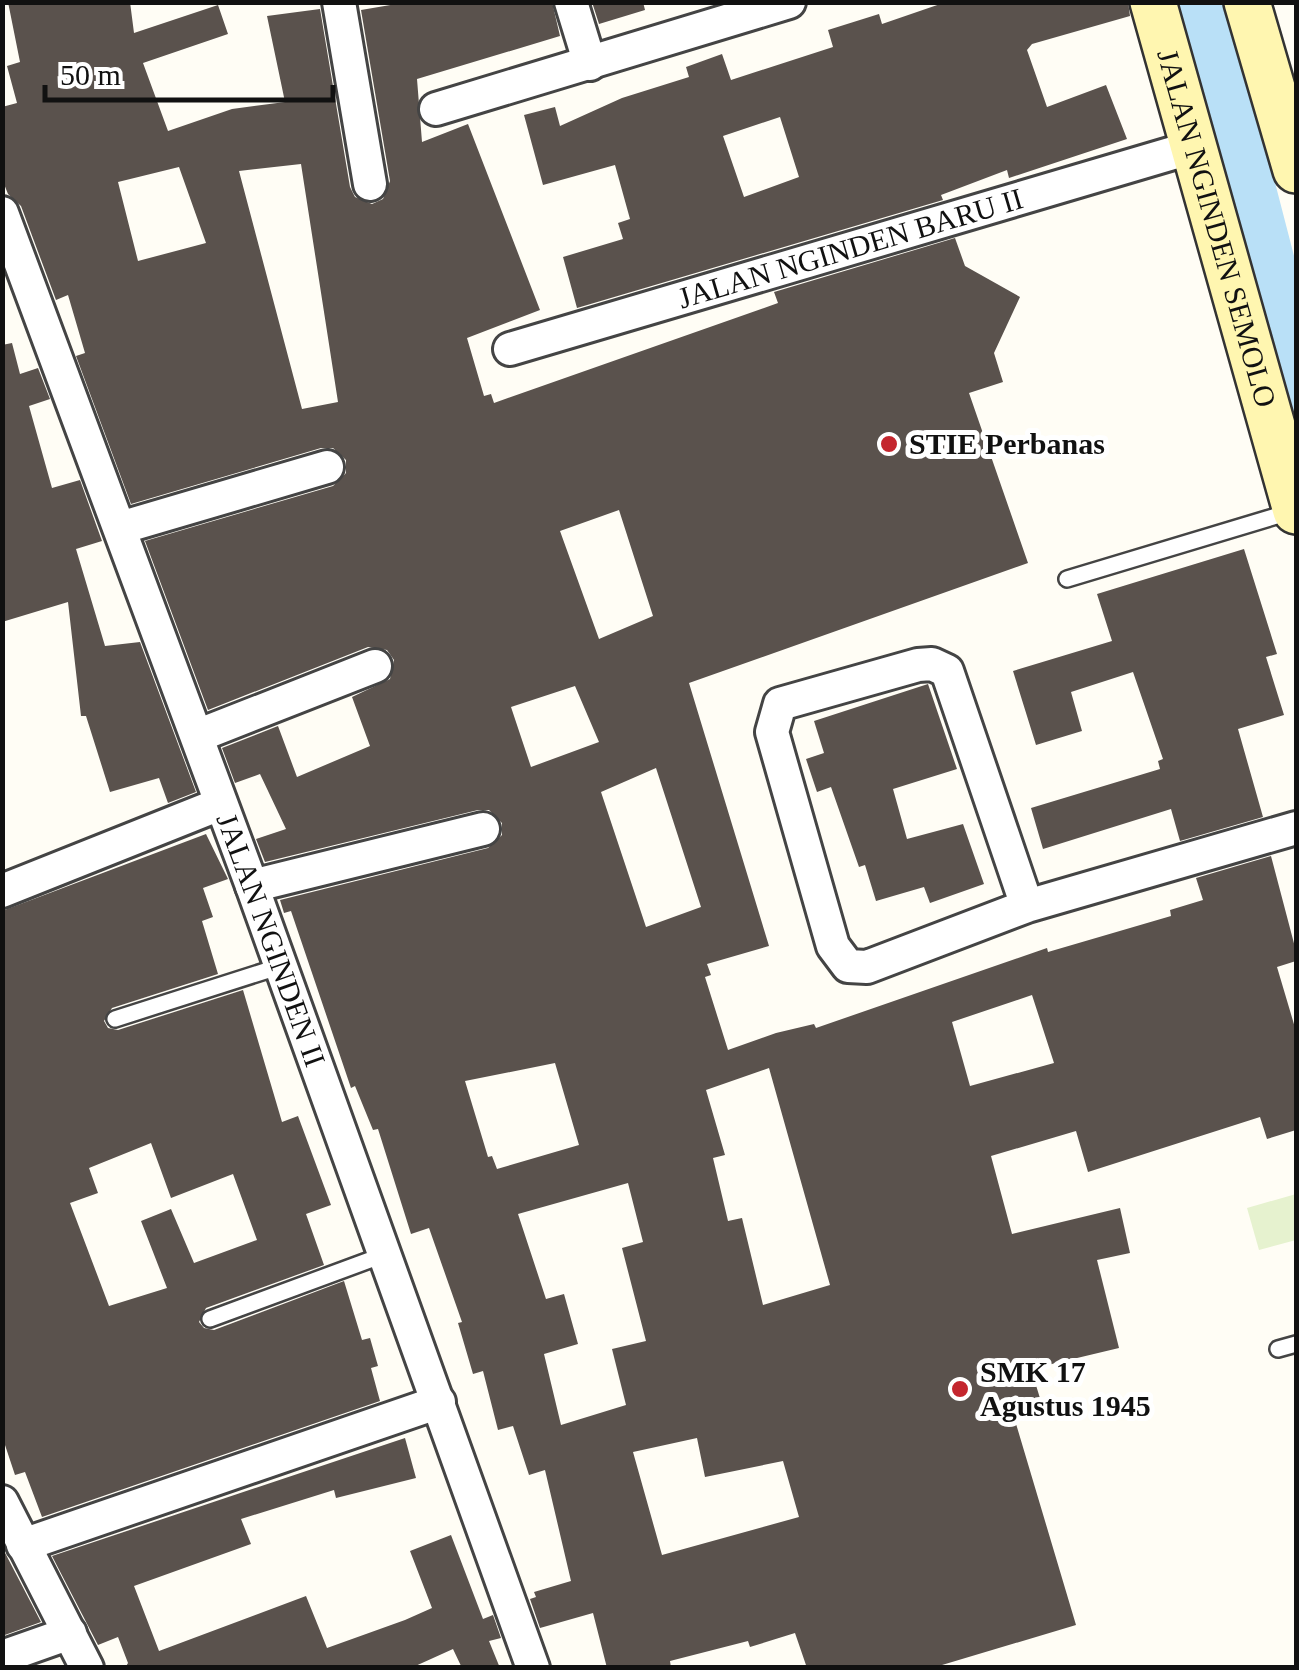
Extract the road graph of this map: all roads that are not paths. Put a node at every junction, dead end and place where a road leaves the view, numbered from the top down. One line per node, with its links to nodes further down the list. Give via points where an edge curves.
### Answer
1 (339, 2): 10 (street)
2 (571, 2): 6 (street)
3 (790, 2): 6 (street)
4 (1152, 2): 8 (main road, JALAN NGINDEN SEMOLO)
5 (1248, 2): 9 (main road)
6 (590, 64): 7 (street)
7 (436, 109)
8 (1190, 148): 12 (street, JALAN NGINDEN BARU II); 14 (main road, JALAN NGINDEN SEMOLO)
9 (1296, 170)
10 (370, 184)
11 (4, 222): 15 (street, JALAN NGINDEN II)
12 (510, 349)
13 (327, 467): 15 (street)
14 (1296, 510): 16 (lane)
15 (120, 528): 18 (street, JALAN NGINDEN II)
16 (1067, 579)
17 (375, 666): 18 (street)
18 (197, 736): 19 (street, JALAN NGINDEN II)
19 (220, 804): 22 (street, JALAN NGINDEN II); 23 (street)
20 (483, 828): 22 (street)
21 (1296, 828): 24 (street)
22 (252, 886): 25 (street, JALAN NGINDEN II)
23 (2, 891)
24 (1027, 906): 24 (street, via 867,967 848,966 833,946 772,732 780,704 918,665 947,671)
25 (281, 966): 26 (lane); 27 (street, JALAN NGINDEN II)
26 (115, 1019)
27 (386, 1254): 28 (lane); 31 (street, JALAN NGINDEN II)
28 (210, 1319)
29 (1296, 1344): 30 (lane)
30 (1278, 1349)
31 (439, 1402): 32 (street); 36 (street, JALAN NGINDEN II)
32 (11, 1526): 33 (street)
33 (70, 1633): 34 (street); 35 (street)
34 (2, 1657)
35 (87, 1668)
36 (533, 1668)

